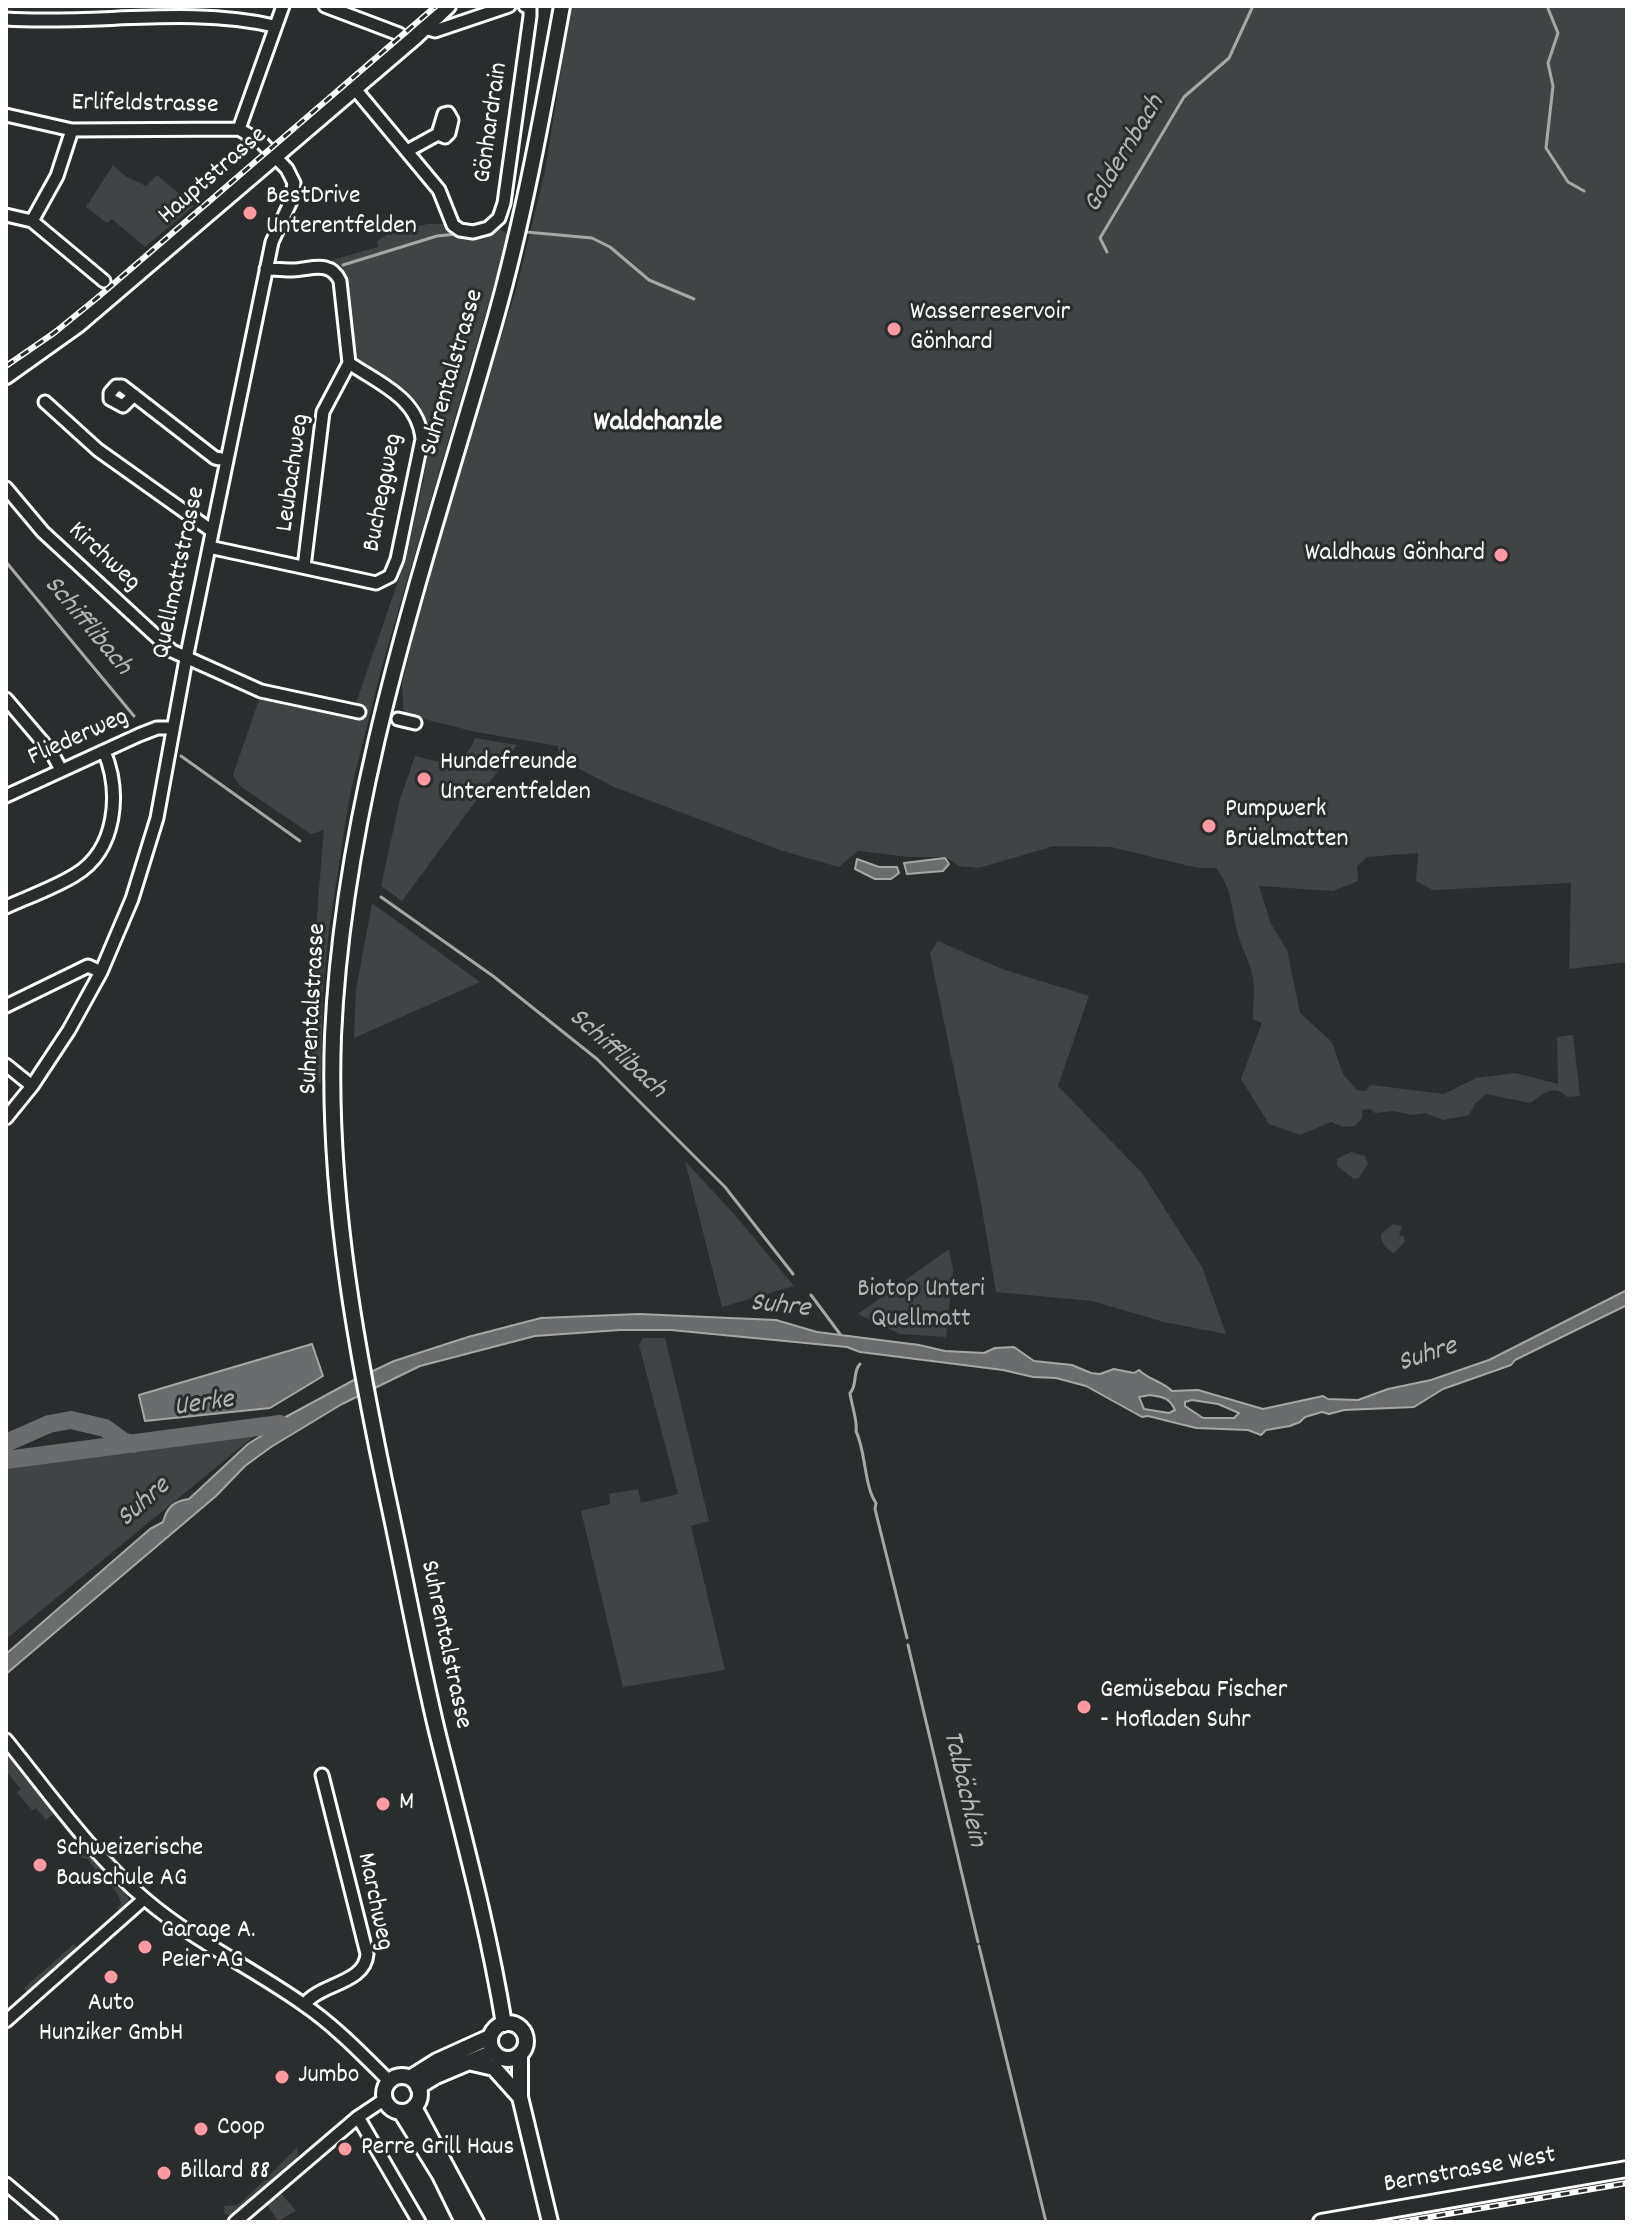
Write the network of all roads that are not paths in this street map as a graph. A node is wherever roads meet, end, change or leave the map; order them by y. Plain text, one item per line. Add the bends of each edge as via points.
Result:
1 (283, 6) edge
2 (325, 6) edge
3 (448, 6) edge
4 (509, 6) edge
5 (525, 6) edge
6 (552, 6) edge
7 (562, 6) edge
8 (6, 19) edge
9 (274, 26) junction
10 (426, 28) junction
11 (399, 34) dead end
12 (355, 89) junction
13 (6, 115) edge
14 (239, 129) junction
15 (72, 130) junction
16 (438, 134) dead end
17 (537, 140) junction
18 (407, 151) junction
19 (274, 157) junction
20 (6, 215) edge
21 (32, 221) junction
22 (266, 269) junction
23 (104, 281) dead end
24 (349, 363) junction
25 (6, 376) edge
26 (134, 395) dead end
27 (45, 402) dead end
28 (227, 460) junction
29 (6, 488) edge
30 (212, 531) junction
31 (209, 547) junction
32 (304, 567) junction
33 (186, 659) junction
34 (6, 699) edge
35 (359, 712) tunnel mouth
36 (398, 719) tunnel mouth
37 (415, 723) dead end
38 (173, 728) junction
39 (104, 751) junction
40 (61, 770) junction
41 (6, 796) edge
42 (6, 907) edge
43 (101, 972) junction
44 (6, 1006) edge
45 (6, 1065) edge
46 (32, 1086) junction
47 (6, 1118) edge
48 (6, 1740) edge
49 (322, 1775) dead end
50 (144, 1899) junction
51 (304, 2005) junction
52 (6, 2021) edge
53 (504, 2024) junction
54 (495, 2049) junction
55 (520, 2054) junction
56 (467, 2062) junction
57 (436, 2076) junction
58 (389, 2081) junction
59 (414, 2083) junction
60 (520, 2097) junction
61 (385, 2099) junction
62 (407, 2109) junction
63 (358, 2117) junction
64 (428, 2134) junction
65 (1627, 2169) edge
66 (6, 2184) edge
67 (51, 2222) edge
68 (235, 2222) edge
69 (419, 2222) edge
70 (463, 2222) edge
71 (476, 2222) edge
72 (550, 2222) edge
73 (1321, 2222) edge

1 - 9 street
2 - 11 street
3 - 10 main road, Hauptstrasse
4 - 10 street via 435,31
5 - 18 street, Gönhardrain via 530,16 499,218 473,232 453,225 439,190
6 - 17 main road
7 - 17 main road, Suhrentalstrasse
8 - 9 street via 221,17
9 - 14 street
10 - 12 main road, Hauptstrasse
12 - 18 street
12 - 19 main road, Hauptstrasse
13 - 15 street, Erlifeldstrasse
14 - 15 street, Erlifeldstrasse
14 - 19 street, Erlifeldstrasse
15 - 21 street via 57,176
16 - 18 street
17 - 53 main road, Suhrentalstrasse via 496,317 387,692 347,891 333,1035 339,1215 358,1348
19 - 22 street, Quellmattstrasse via 291,174 294,192
19 - 25 main road, Hauptstrasse via 79,324
20 - 21 street
21 - 23 street
22 - 24 street via 322,266 335,271
22 - 28 street, Quellmattstrasse
24 - 32 street, Leubachweg via 323,412
24 - 32 street, Bucheggweg via 407,402 420,422 422,439 397,559 390,576 376,583
26 - 28 street via 215,458
27 - 30 street via 98,450
28 - 30 street, Quellmattstrasse
29 - 33 street, Kirchweg via 43,532
30 - 31 street, Quellmattstrasse
31 - 32 street, Bucheggweg
31 - 33 street, Quellmattstrasse
33 - 35 street, Kirchweg via 261,691
33 - 38 street, Quellmattstrasse
34 - 40 street
36 - 37 street
38 - 39 street, Fliederweg via 157,728
38 - 43 street, Quellmattstrasse via 157,818 132,899
39 - 40 street, Fliederweg
39 - 42 street via 115,792 113,818 90,863 76,875
40 - 41 street, Fliederweg
43 - 44 street via 88,966
43 - 46 street, Quellmattstrasse
45 - 46 street
46 - 47 street, Quellmattstrasse
48 - 50 street via 98,1853
49 - 51 street, Marchweg via 367,1954 358,1973 316,1992
50 - 51 street
50 - 52 street
51 - 58 street
53 - 54 main road via 498,2027
53 - 55 main road via 524,2033 526,2044
54 - 55 main road via 511,2059
54 - 56 main road
54 - 59 main road via 437,2061
54 - 60 main road
55 - 60 main road
56 - 57 main road
56 - 60 main road via 494,2068
57 - 59 main road
57 - 64 main road via 425,2098
58 - 59 main road via 399,2076
58 - 61 main road
59 - 62 main road via 419,2098
60 - 72 main road
61 - 62 main road via 391,2108
61 - 63 street
62 - 64 main road
62 - 70 main road
63 - 68 street
63 - 69 street
64 - 71 main road
65 - 73 main road, Bernstrasse West
66 - 67 street

